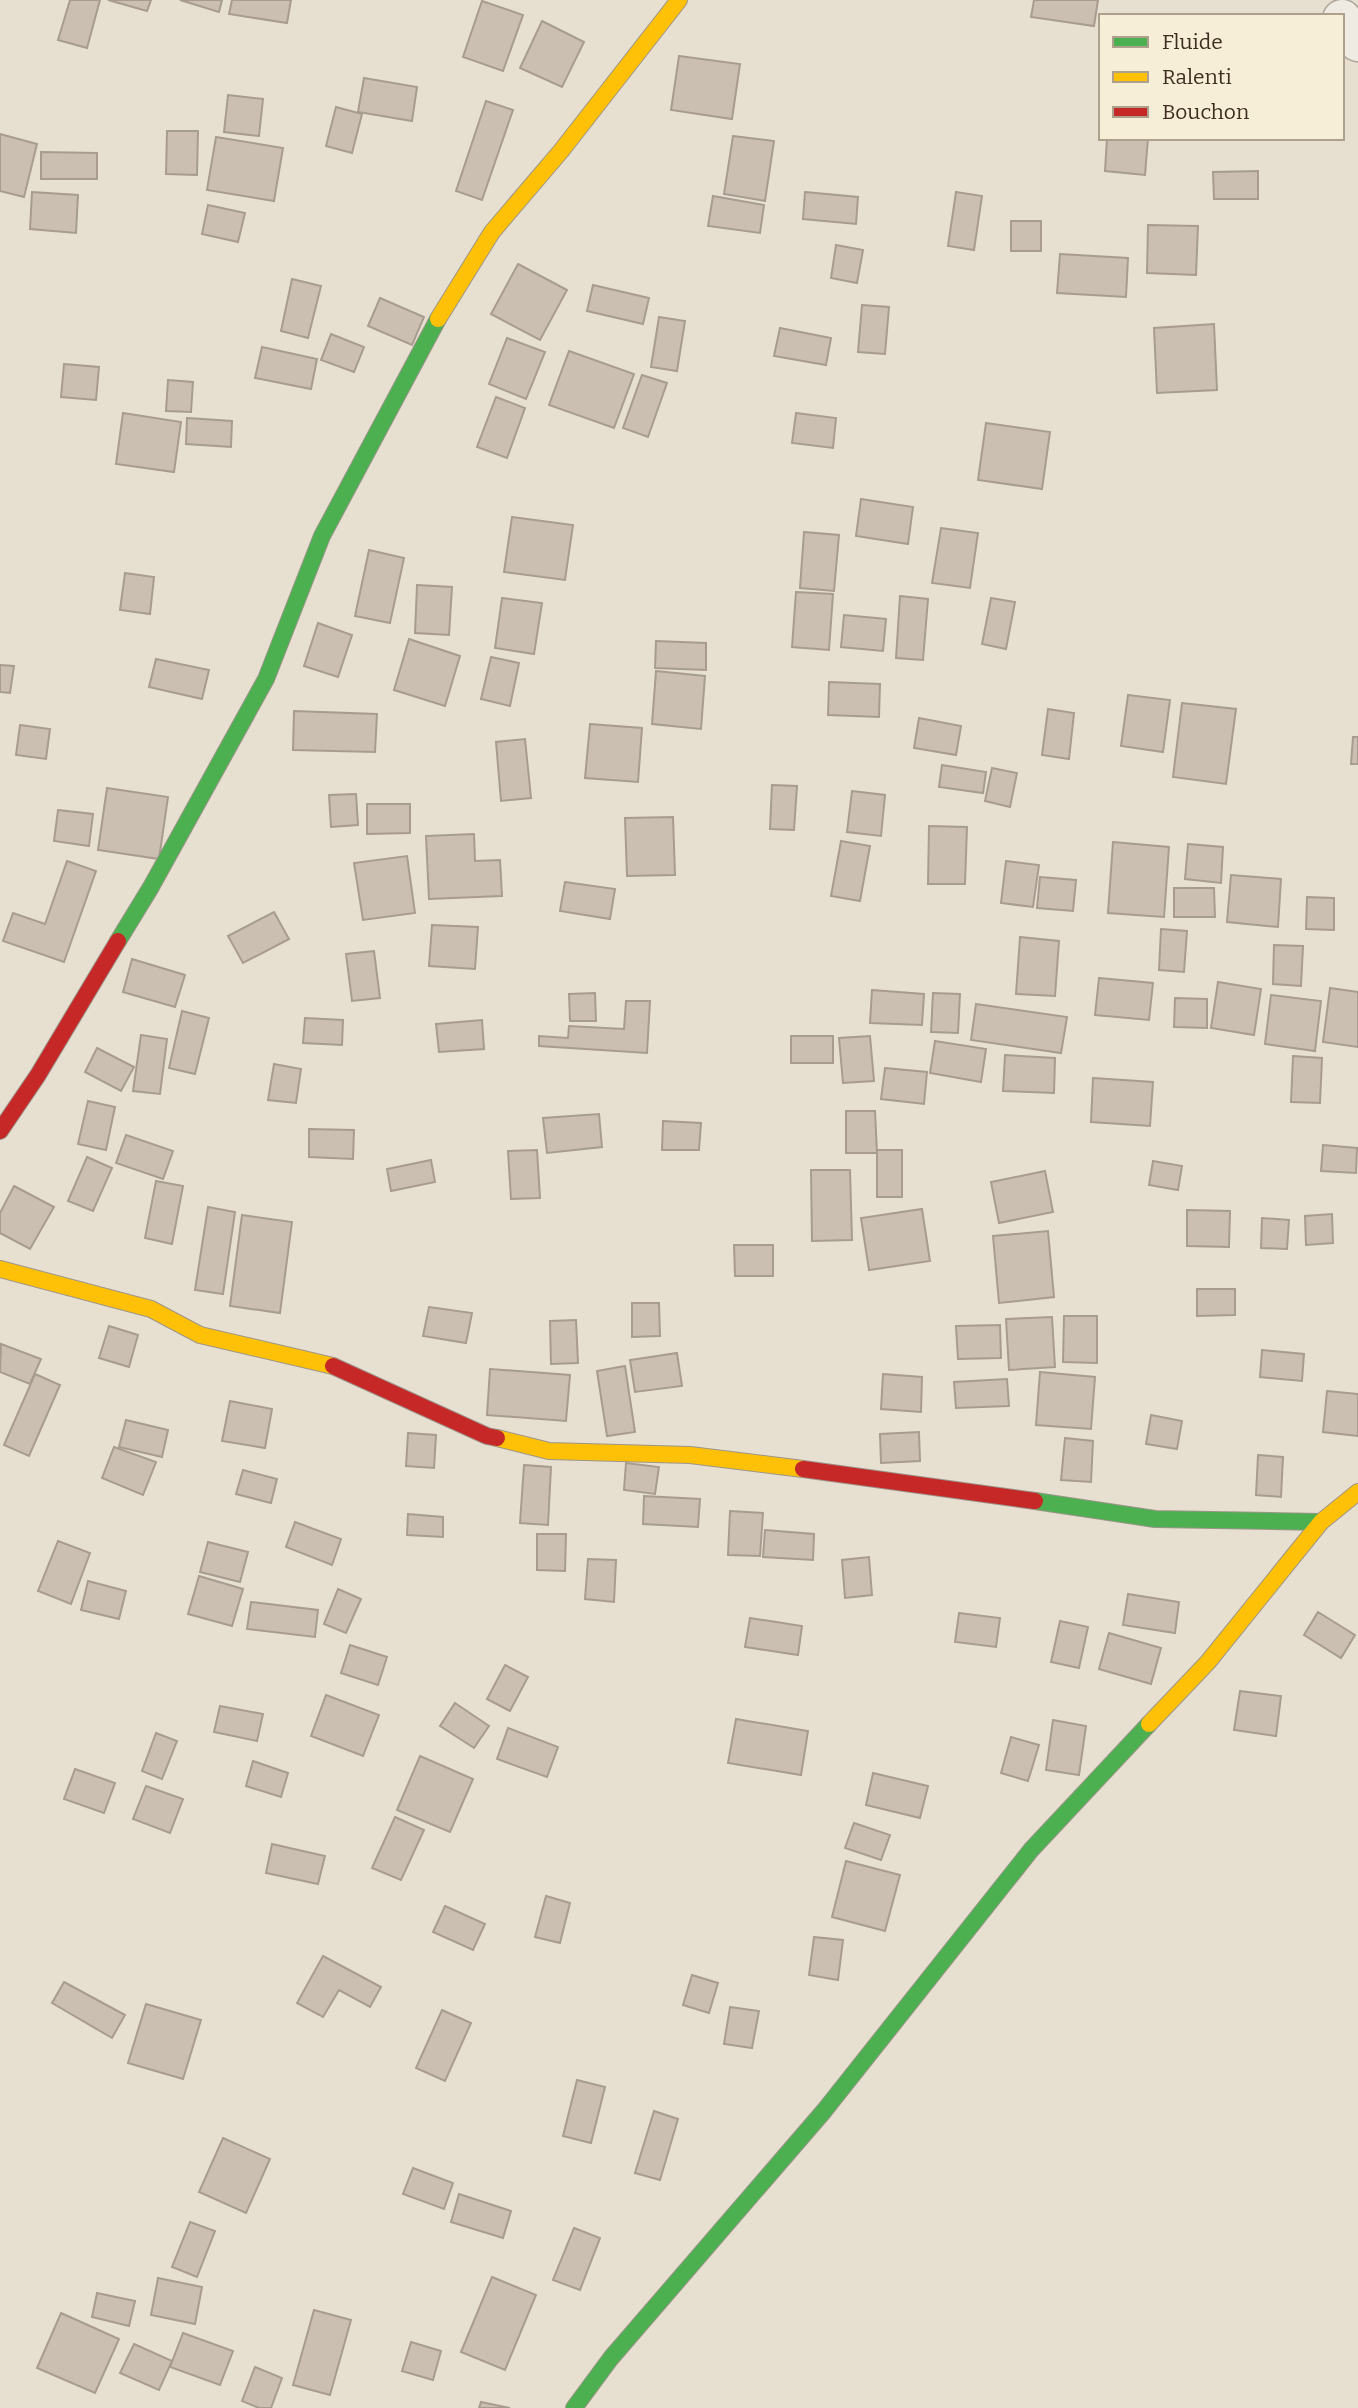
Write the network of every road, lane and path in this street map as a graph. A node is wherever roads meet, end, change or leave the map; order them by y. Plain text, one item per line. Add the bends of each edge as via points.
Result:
1 (679, 0) edge
2 (1344, 21) edge
3 (1358, 42) edge
4 (0, 1131) edge
5 (0, 1269) edge
6 (1358, 1492) edge
7 (1321, 1522) junction
8 (574, 2408) edge

1 - 4 street via 492,232 431,331 322,536 266,679 151,887
2 - 3 street
5 - 7 street via 151,1309 200,1335 338,1367 486,1436 549,1451 690,1455 940,1486 1155,1520
6 - 7 street
7 - 8 street via 1208,1662 1031,1850 824,2111 611,2358

